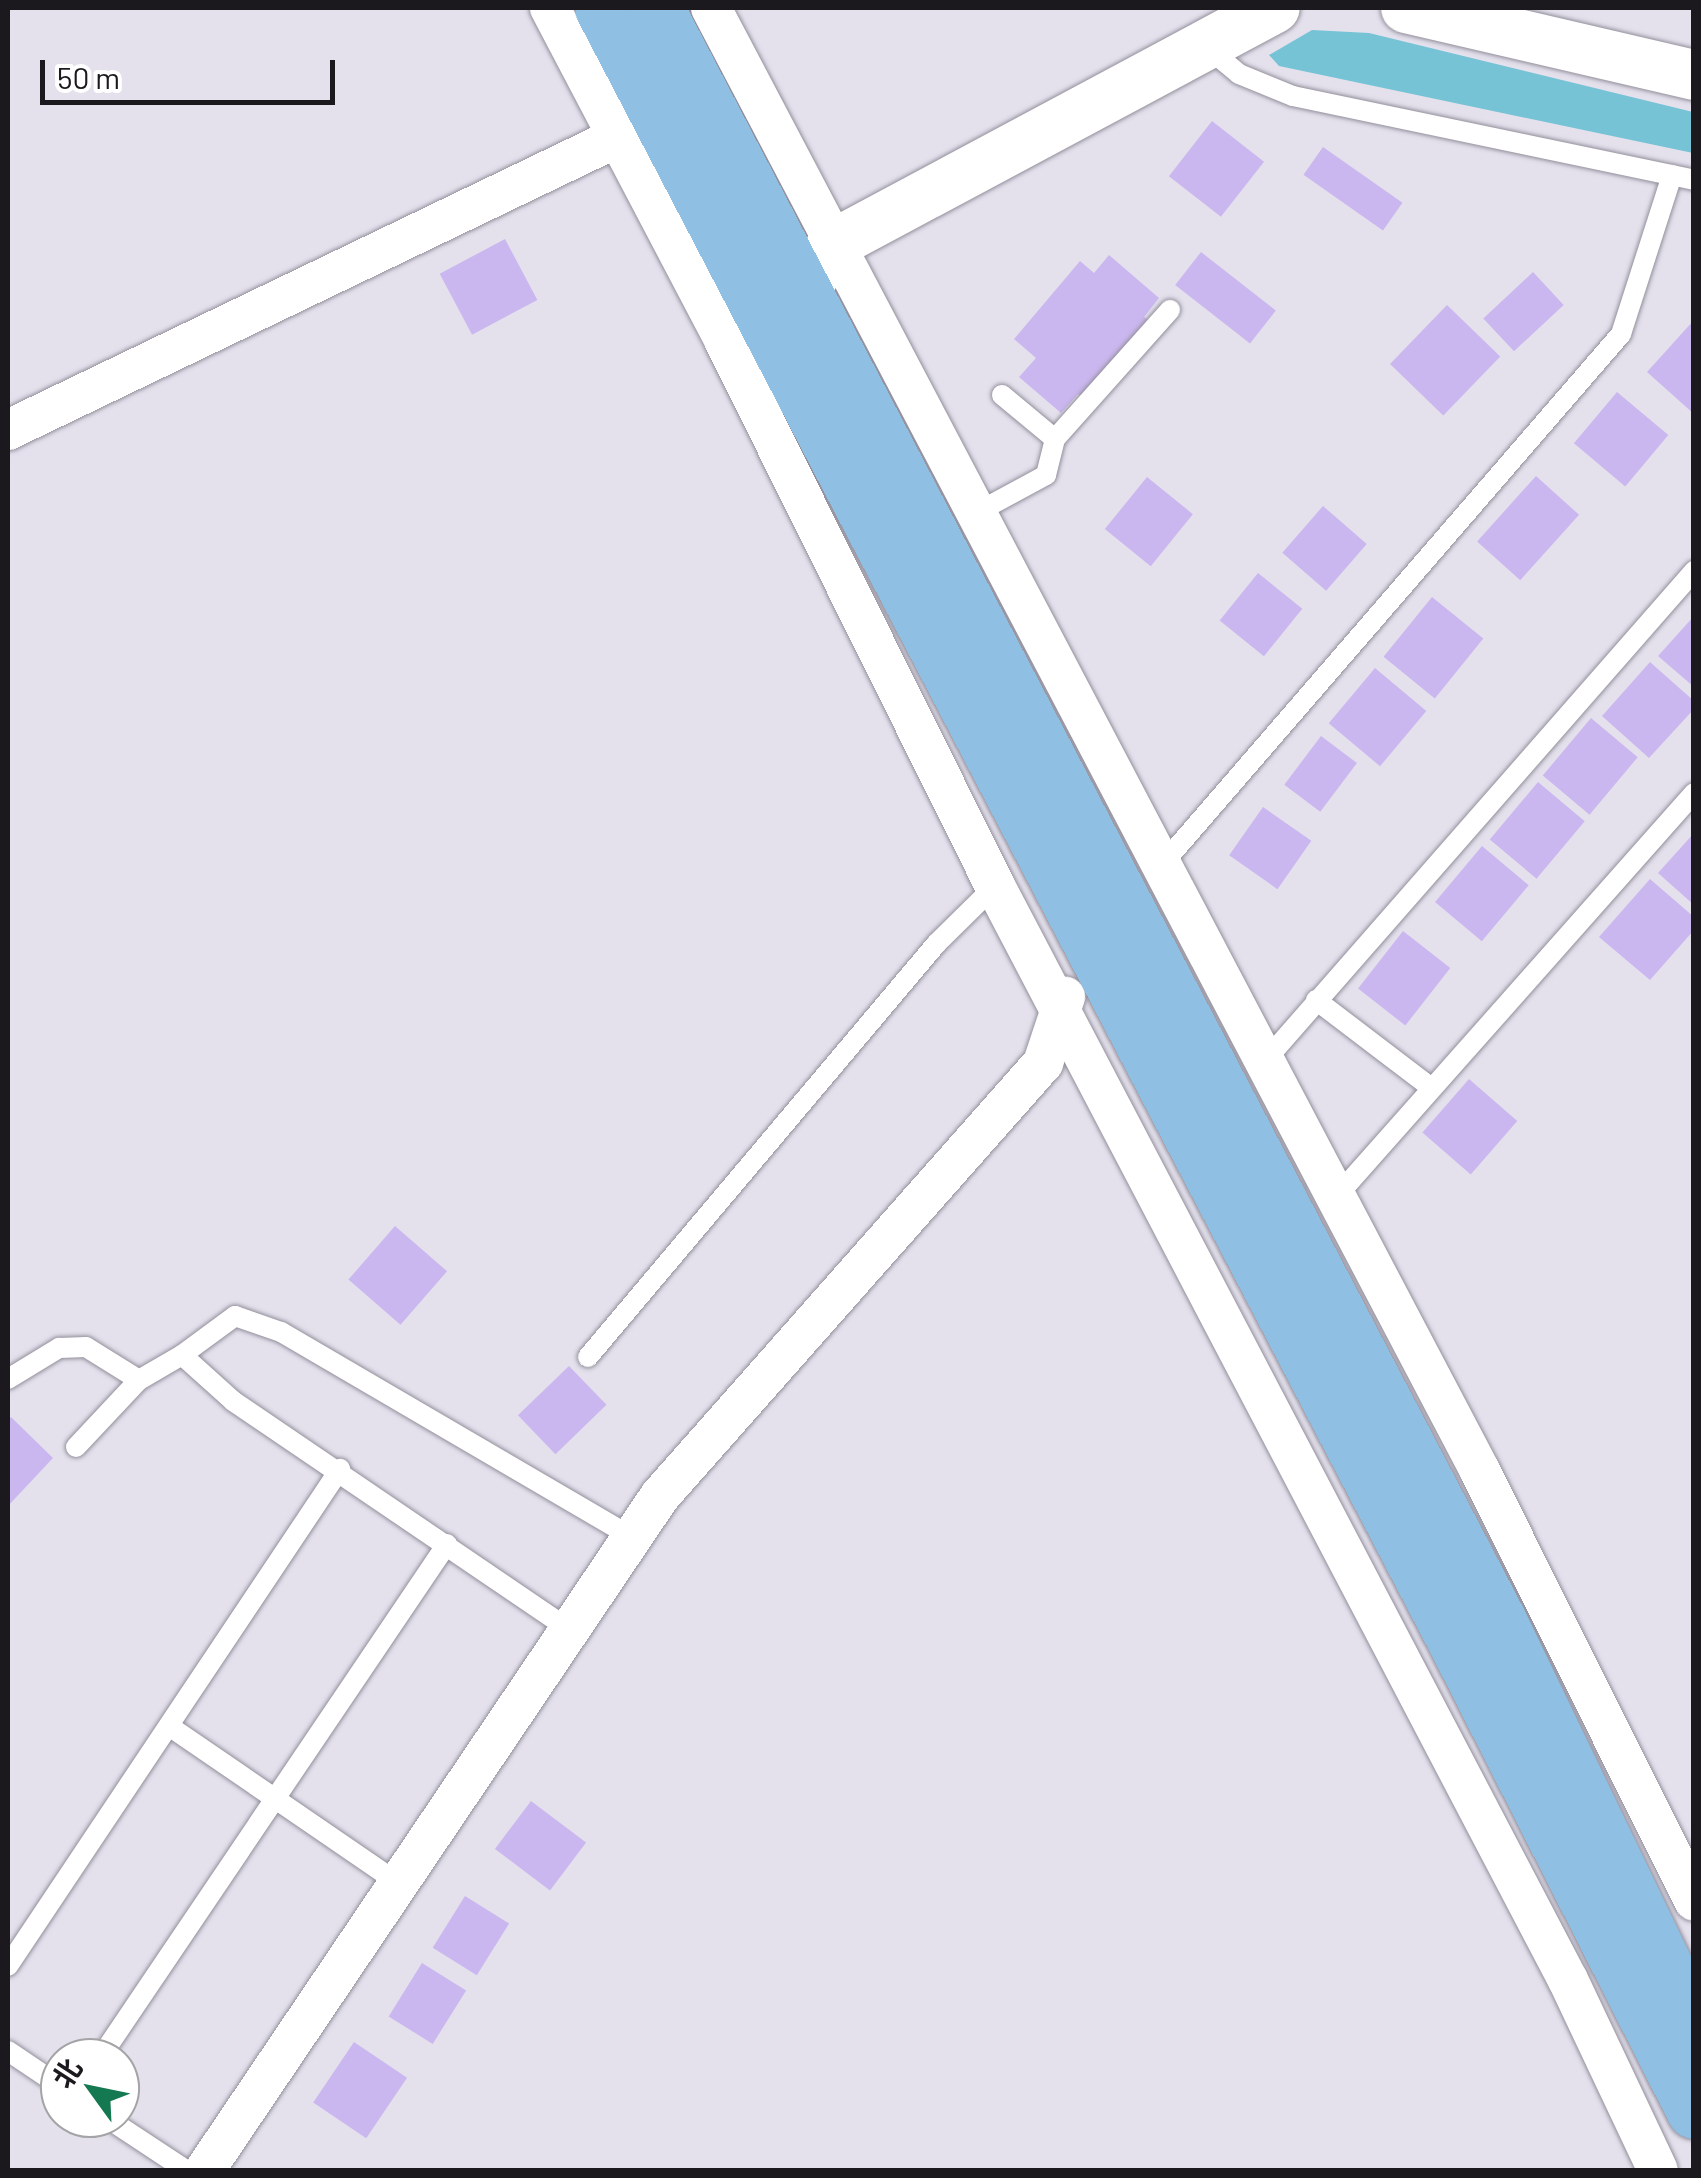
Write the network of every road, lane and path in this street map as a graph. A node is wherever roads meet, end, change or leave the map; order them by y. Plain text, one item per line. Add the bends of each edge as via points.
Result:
1 (550, 8) edge
2 (602, 8) edge
3 (656, 8) edge
4 (711, 8) edge
5 (1275, 8) edge
6 (1406, 8) edge
7 (1202, 43) junction
8 (1694, 75) edge
9 (618, 137) junction
10 (1672, 175) junction
11 (1694, 180) edge
12 (832, 245) junction
13 (1170, 310) dead end
14 (764, 317) junction
15 (1002, 395) dead end
16 (8, 430) edge
17 (1055, 439) junction
18 (974, 514) junction
19 (1694, 572) edge
20 (1694, 793) edge
21 (1160, 868) junction
22 (995, 886) junction
23 (1087, 936) junction
24 (1316, 1000) junction
25 (1061, 1009) junction
26 (1264, 1062) junction
27 (1430, 1087) junction
28 (1336, 1197) junction
29 (182, 1355) junction
30 (588, 1357) dead end
31 (11, 1370) edge
32 (140, 1380) junction
33 (76, 1447) dead end
34 (340, 1470) junction
35 (633, 1538) junction
36 (447, 1544) junction
37 (572, 1631) junction
38 (168, 1726) junction
39 (275, 1798) junction
40 (400, 1884) junction
41 (1694, 1901) edge
42 (8, 1966) edge
43 (1694, 2028) edge
44 (113, 2038) edge
45 (8, 2051) edge
46 (40, 2073) edge
47 (1694, 2112) edge
48 (138, 2138) edge
49 (186, 2170) edge
50 (205, 2170) edge
51 (1658, 2170) edge

1 - 9 street
2 - 14 main road
3 - 14 main road
4 - 12 street
5 - 7 street
6 - 8 street
7 - 10 lane via 1239,74 1294,96
7 - 12 street
9 - 14 street
9 - 16 street
10 - 11 lane
10 - 21 lane via 1621,334
12 - 14 street
12 - 18 street
13 - 17 lane
14 - 22 street
14 - 23 main road
14 - 43 main road via 1498,1619
15 - 17 lane
17 - 18 lane via 1046,475
18 - 21 street
19 - 24 lane
20 - 27 lane
21 - 26 street
22 - 25 street
22 - 30 lane via 937,944
23 - 25 street
23 - 47 main road
24 - 26 lane
24 - 27 lane
25 - 35 street via 1043,1063 660,1496
25 - 51 street via 1568,1980
26 - 28 street
27 - 28 lane
28 - 41 street
29 - 32 lane
29 - 34 lane via 232,1400
29 - 35 lane via 235,1316 282,1332
31 - 32 lane via 59,1348 86,1347
32 - 33 lane
34 - 36 lane
34 - 38 lane
35 - 37 street
36 - 37 lane
36 - 39 lane
37 - 40 street
38 - 39 lane
38 - 42 lane
39 - 40 lane
39 - 44 lane
40 - 50 street
45 - 46 lane
48 - 49 lane

